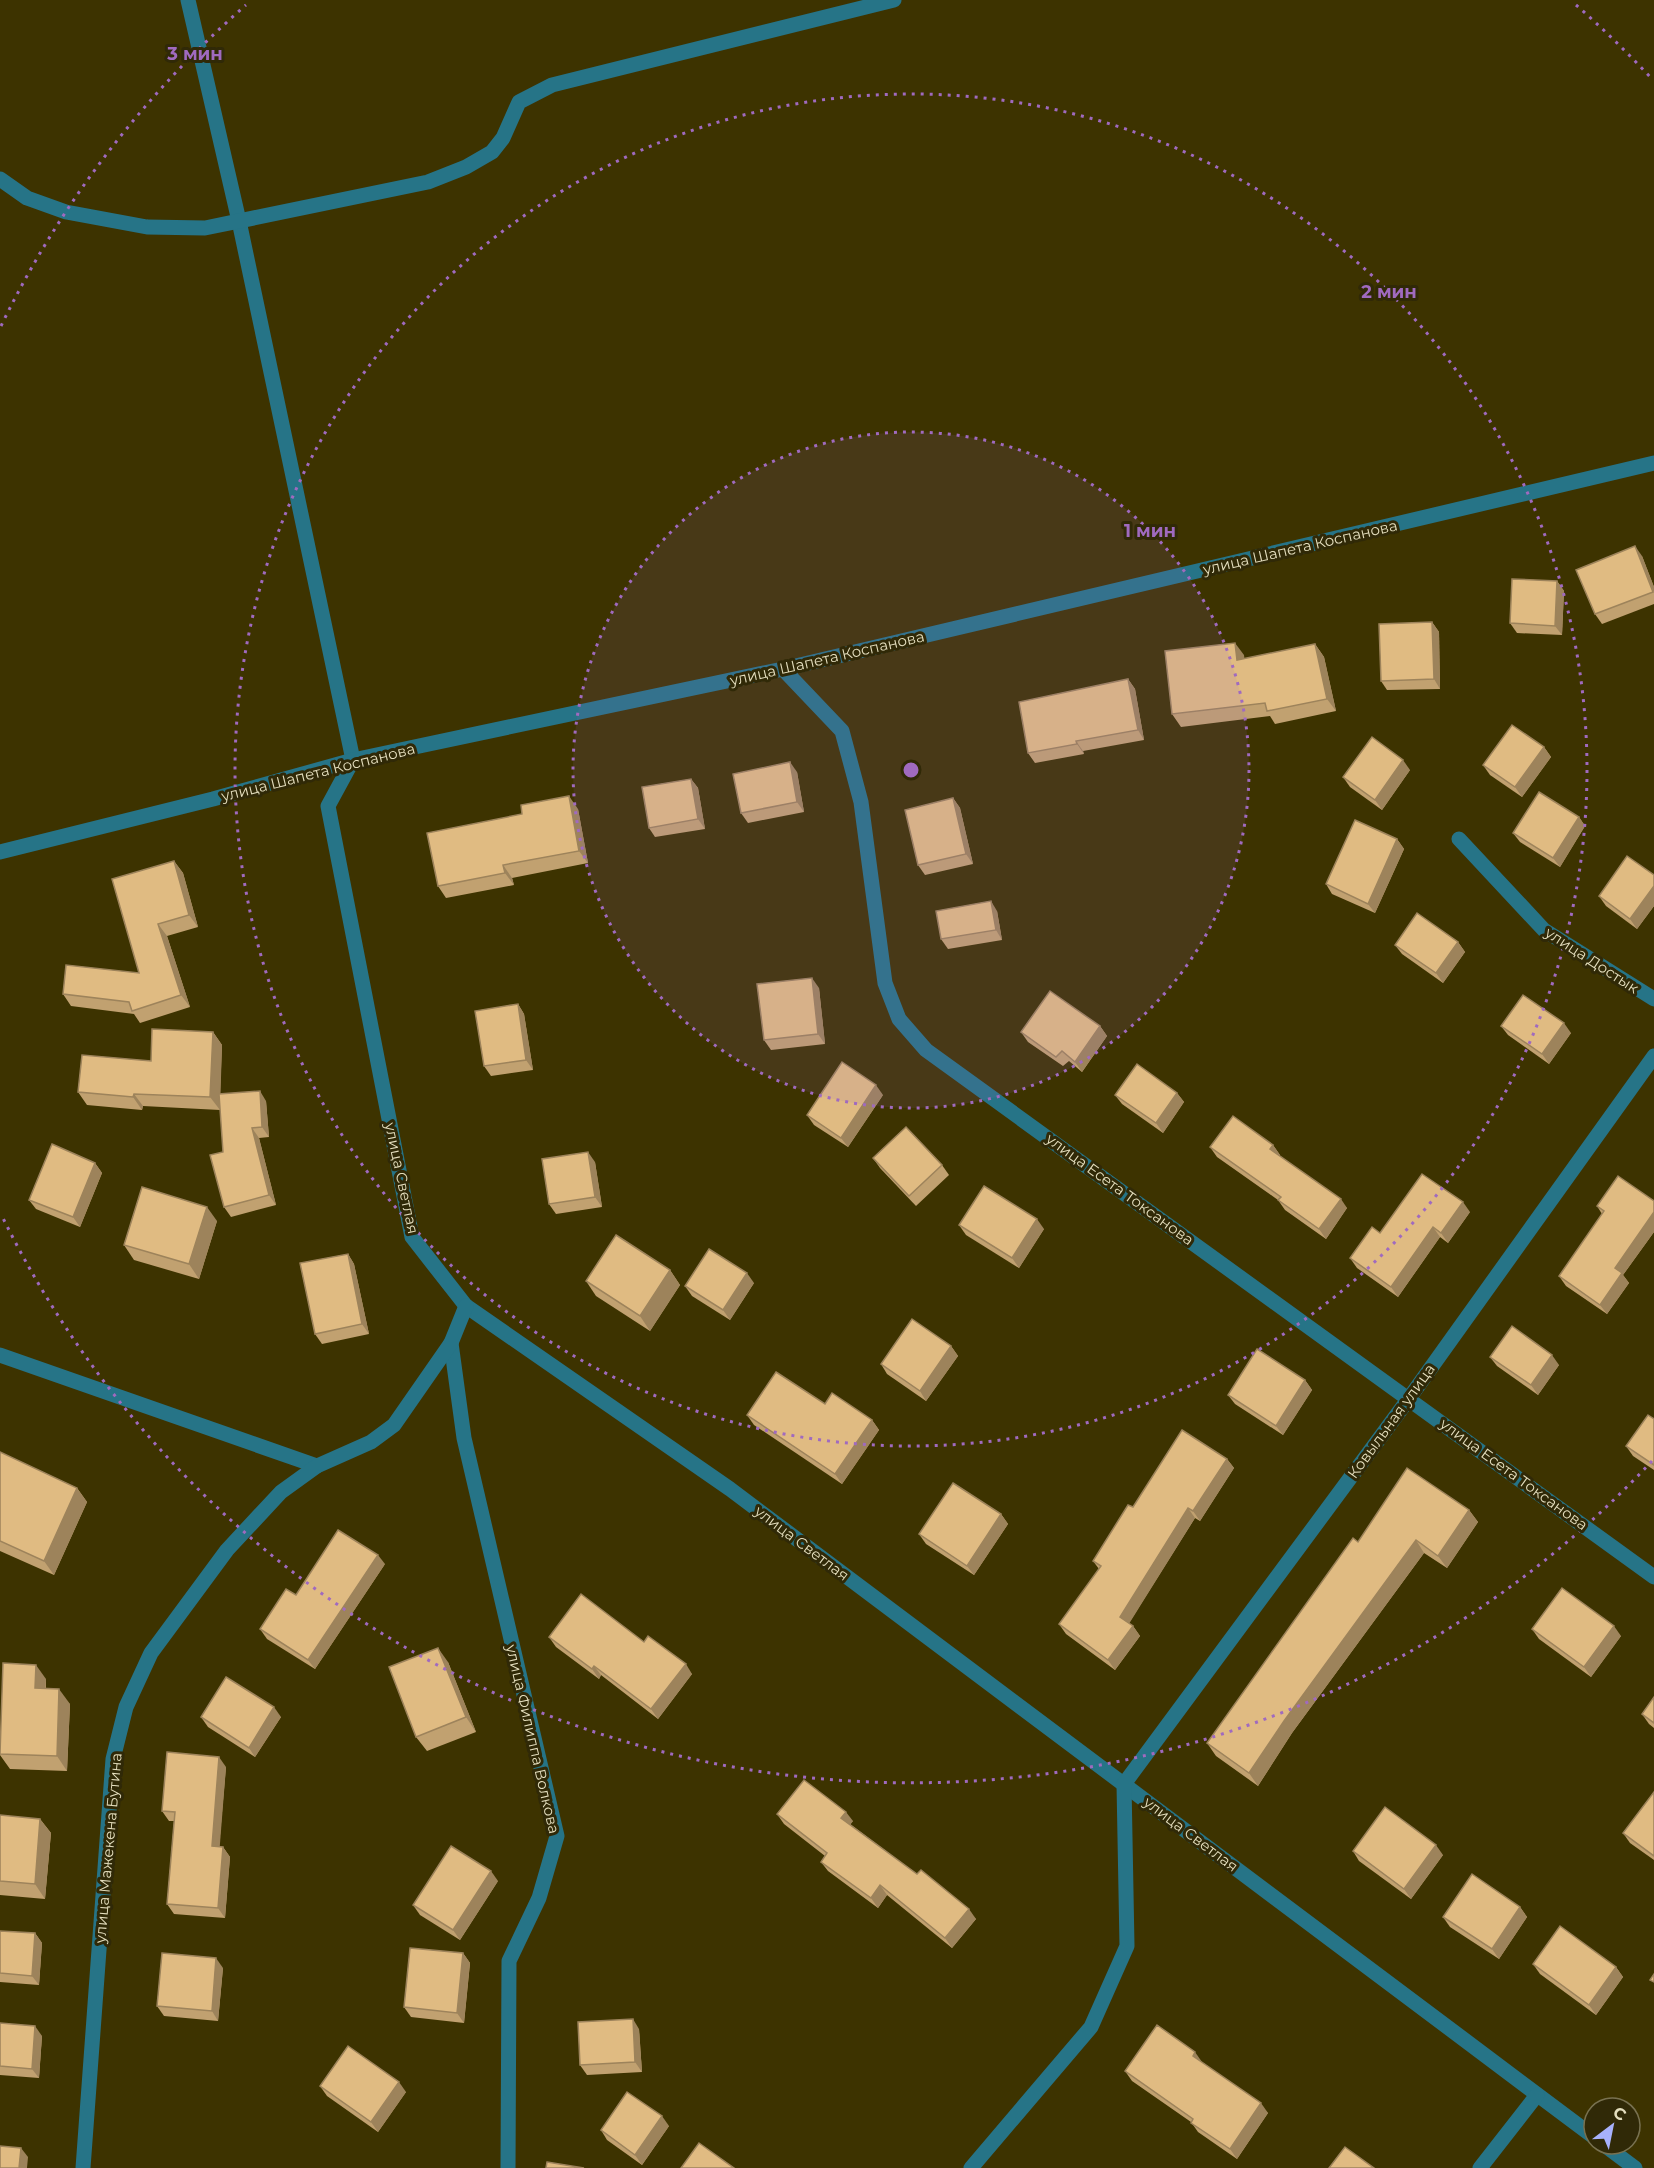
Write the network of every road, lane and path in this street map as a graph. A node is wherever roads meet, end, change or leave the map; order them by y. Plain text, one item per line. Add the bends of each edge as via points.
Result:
1 (188, 0) edge
2 (894, 0) edge
3 (0, 179) edge
4 (239, 222) junction
5 (1654, 464) edge
6 (783, 669) junction
7 (353, 760) junction
8 (1459, 839) dead end
9 (0, 852) edge
10 (1654, 999) edge
11 (1654, 1056) edge
12 (466, 1306) junction
13 (451, 1343) junction
14 (0, 1355) edge
15 (1410, 1397) junction
16 (317, 1466) junction
17 (1654, 1577) edge
18 (1124, 1784) junction
19 (1537, 2095) junction
20 (1582, 2128) edge
21 (1619, 2156) edge
22 (83, 2168) edge
23 (508, 2168) edge
24 (971, 2168) edge
25 (1480, 2168) edge
26 (1635, 2168) edge

1 - 4 street
2 - 4 street via 552,85 519,102 503,138 492,152 466,167 428,182
3 - 4 street via 27,198 66,212 147,227 206,228
4 - 7 street
5 - 6 street, улица Шапета Коспанова
6 - 7 street, улица Шапета Коспанова
6 - 15 street, улица Есета Токсанова via 842,731 861,802 885,983 899,1018 926,1050
7 - 9 street, улица Шапета Коспанова
7 - 12 street, улица Светлая via 328,806 411,1237
8 - 10 street, улица Достык via 1544,930
11 - 15 street, Ковыльная улица
12 - 13 street, улица Мажекена Бутина
12 - 18 street, улица Светлая via 730,1489
13 - 16 street, улица Мажекена Бутина via 394,1425 371,1442
13 - 23 street, улица Филиппа Волкова via 464,1438 557,1836 539,1898 509,1961
14 - 16 street
15 - 17 street, улица Есета Токсанова
15 - 18 street, Ковыльная улица
16 - 22 street, улица Мажекена Бутина via 281,1492 227,1551 151,1653 126,1707 113,1759
18 - 19 street, улица Светлая
18 - 24 street via 1127,1946 1091,2027
19 - 20 street, улица Светлая
19 - 25 street
21 - 26 street

